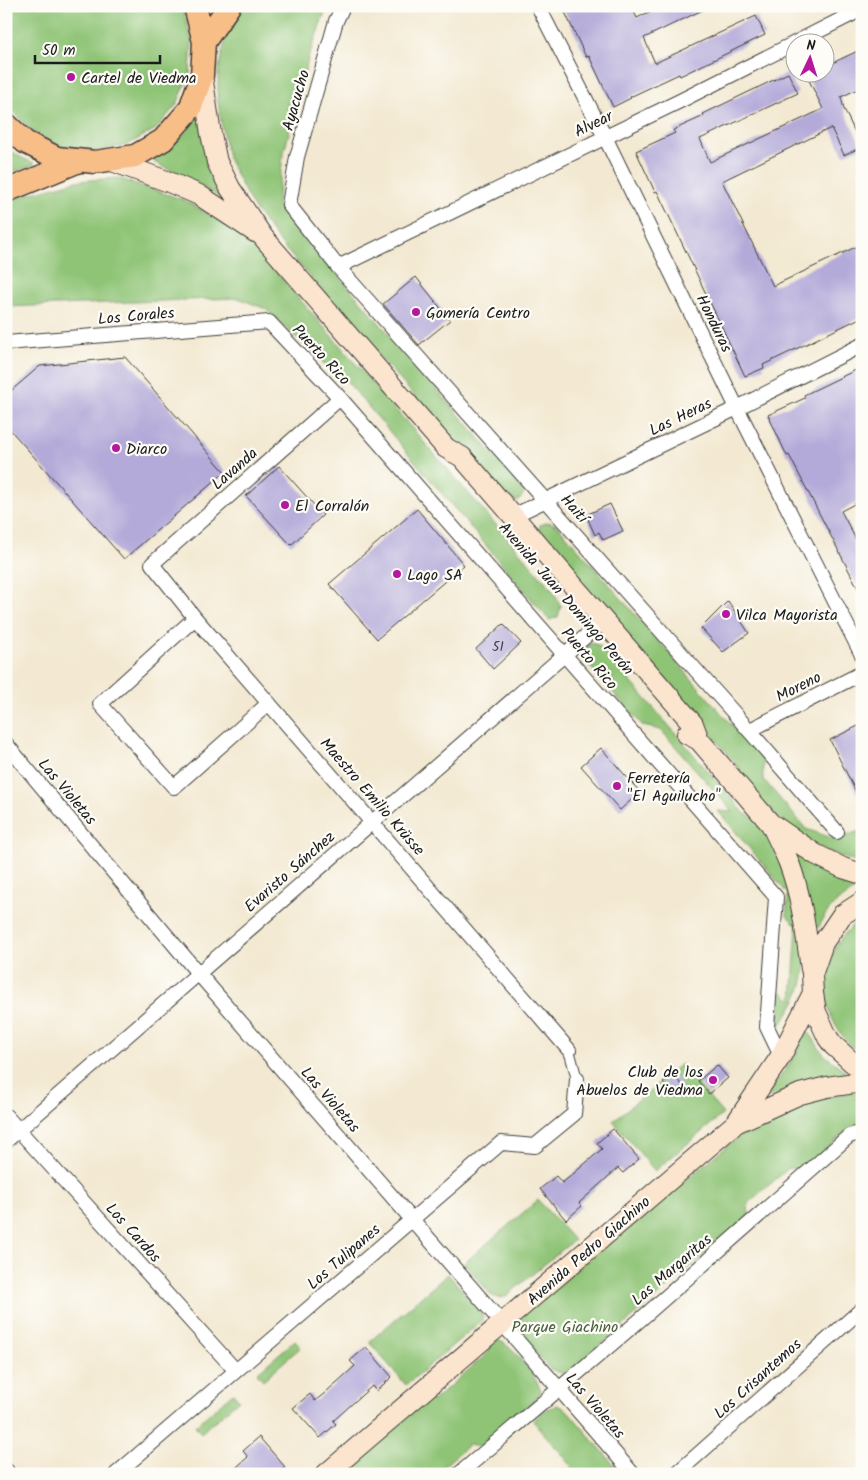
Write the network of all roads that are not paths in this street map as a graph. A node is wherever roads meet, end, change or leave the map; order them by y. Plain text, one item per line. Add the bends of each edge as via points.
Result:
1 (195, 6) edge
2 (229, 6) edge
3 (343, 6) edge
4 (538, 6) edge
5 (862, 7) edge
6 (204, 42) junction
7 (202, 75) junction
8 (6, 124) edge
9 (605, 136) junction
10 (80, 161) junction
11 (112, 161) junction
12 (6, 191) edge
13 (289, 205) joint
14 (263, 237) junction
15 (338, 267) junction
16 (269, 322) joint
17 (6, 343) edge
18 (862, 345) edge
19 (340, 398) junction
20 (737, 408) junction
21 (446, 448) junction
22 (545, 500) junction
23 (513, 516) junction
24 (152, 564) joint
25 (195, 618) junction
26 (594, 629) junction
27 (564, 654) junction
28 (862, 654) edge
29 (862, 672) edge
30 (269, 703) junction
31 (750, 730) junction
32 (699, 740) junction
33 (6, 744) edge
34 (372, 822) junction
35 (770, 823) junction
36 (837, 832) dead end
37 (862, 874) edge
38 (862, 902) edge
39 (198, 974) junction
40 (812, 984) junction
41 (569, 1050) joint
42 (781, 1056) junction
43 (862, 1067) edge
44 (577, 1079) joint
45 (862, 1082) edge
46 (6, 1116) edge
47 (736, 1123) junction
48 (18, 1130) junction
49 (862, 1132) edge
50 (6, 1140) edge
51 (412, 1219) junction
52 (862, 1308) edge
53 (502, 1323) junction
54 (236, 1371) junction
55 (558, 1389) junction
56 (6, 1470) edge
57 (10, 1474) edge
58 (116, 1474) edge
59 (326, 1474) edge
60 (459, 1474) edge
61 (633, 1474) edge
62 (676, 1474) edge

1 - 6 highway
2 - 6 highway
3 - 13 street, Ayacucho via 297,157
4 - 9 street, Honduras
5 - 9 street, Alvear
6 - 7 highway
7 - 11 highway via 190,109 163,140 135,156
7 - 14 main road, Avenida Juan Domingo Perón via 217,162 230,188
8 - 10 highway via 26,142 58,158
9 - 15 street, Alvear
9 - 20 street, Honduras
10 - 11 highway
10 - 12 highway
11 - 14 main road, Avenida Juan Domingo Perón via 200,195
13 - 15 street, Haití
14 - 21 main road, Avenida Juan Domingo Perón
15 - 22 street, Haití
16 - 17 street, Los Corales
16 - 19 street, Puerto Rico
18 - 20 street, Las Heras
19 - 24 street, Lavanda
19 - 27 street, Puerto Rico
20 - 22 street, Las Heras
20 - 28 street, Honduras
21 - 23 main road, Avenida Juan Domingo Perón via 462,457
21 - 26 main road, Avenida Juan Domingo Perón via 452,465
22 - 23 street, Las Heras
22 - 31 street, Haití
23 - 32 main road, Avenida Juan Domingo Perón via 693,724
24 - 25 street, Maestro Emilio Krüsse
25 - 30 street, Maestro Emilio Krüsse
25 - 30 street via 100,704 174,787
26 - 27 street, Evaristo Sánchez
26 - 32 main road, Avenida Juan Domingo Perón via 683,732
27 - 34 street, Evaristo Sánchez
27 - 42 street, Puerto Rico via 776,897 767,1027
29 - 31 street, Moreno
30 - 34 street, Maestro Emilio Krüsse
31 - 36 street, Haití
32 - 35 main road, Avenida Juan Domingo Perón
33 - 39 street, Las Violetas
34 - 39 street, Evaristo Sánchez
34 - 41 street, Maestro Emilio Krüsse
35 - 37 main road, Avenida Juan Domingo Perón via 815,854
35 - 40 main road, Avenida Juan Domingo Perón via 789,864 798,894 806,926
38 - 40 main road, Avenida Pedro Giachino via 842,915 823,943
39 - 48 street, Evaristo Sánchez
39 - 51 street, Las Violetas
40 - 42 main road, Avenida Pedro Giachino
40 - 43 main road, Avenida Juan Domingo Perón via 816,1012 832,1045
41 - 44 street
42 - 47 main road, Avenida Pedro Giachino
44 - 51 street, Los Tulipanes via 574,1114 535,1146 501,1143
45 - 47 main road, Avenida Pedro Giachino via 800,1094
46 - 48 street, Los Cardos
47 - 53 main road, Avenida Pedro Giachino
48 - 50 street, Evaristo Sánchez
48 - 54 street, Los Cardos
49 - 55 street, Las Margaritas via 849,1136
51 - 53 street, Las Violetas
51 - 54 street, Los Tulipanes
52 - 62 street, Los Crisantemos
53 - 55 street, Las Violetas
53 - 59 main road, Avenida Pedro Giachino
54 - 58 street, Los Tulipanes
55 - 60 street, Las Margaritas
55 - 61 street, Las Violetas
56 - 57 street

